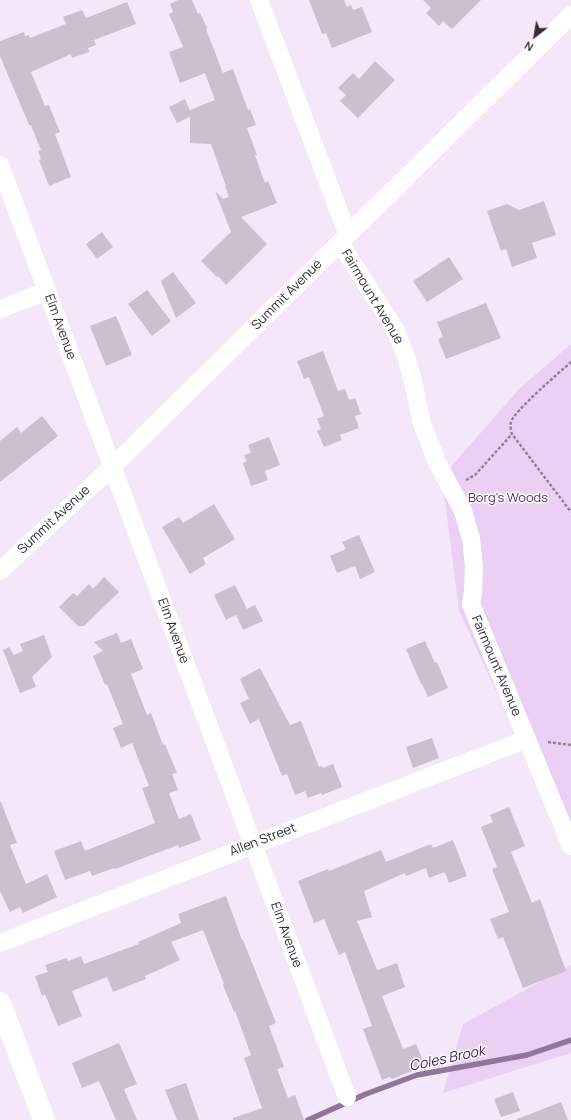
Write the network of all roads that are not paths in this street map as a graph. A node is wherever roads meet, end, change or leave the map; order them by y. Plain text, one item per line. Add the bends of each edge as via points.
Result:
1 (259, 0) edge
2 (571, 15) edge
3 (0, 165) edge
4 (344, 239) junction
5 (47, 291) junction
6 (0, 309) edge
7 (112, 467) junction
8 (0, 571) edge
9 (527, 738) junction
10 (253, 844) junction
11 (571, 846) edge
12 (0, 943) edge
13 (0, 1003) edge
14 (347, 1097) dead end
15 (44, 1120) edge

1 - 4 street, Fairmount Avenue
2 - 4 street, Summit Avenue
3 - 5 street, Elm Avenue
4 - 7 street, Summit Avenue
4 - 9 street, Fairmount Avenue via 394,329 407,358 422,424 437,462 463,511 471,539 474,566 471,604
5 - 6 street
5 - 7 street, Elm Avenue
7 - 8 street, Summit Avenue
7 - 10 street, Elm Avenue
9 - 10 street, Allen Street
9 - 11 street, Fairmount Avenue
10 - 12 street, Allen Street
10 - 14 street, Elm Avenue
13 - 15 street

